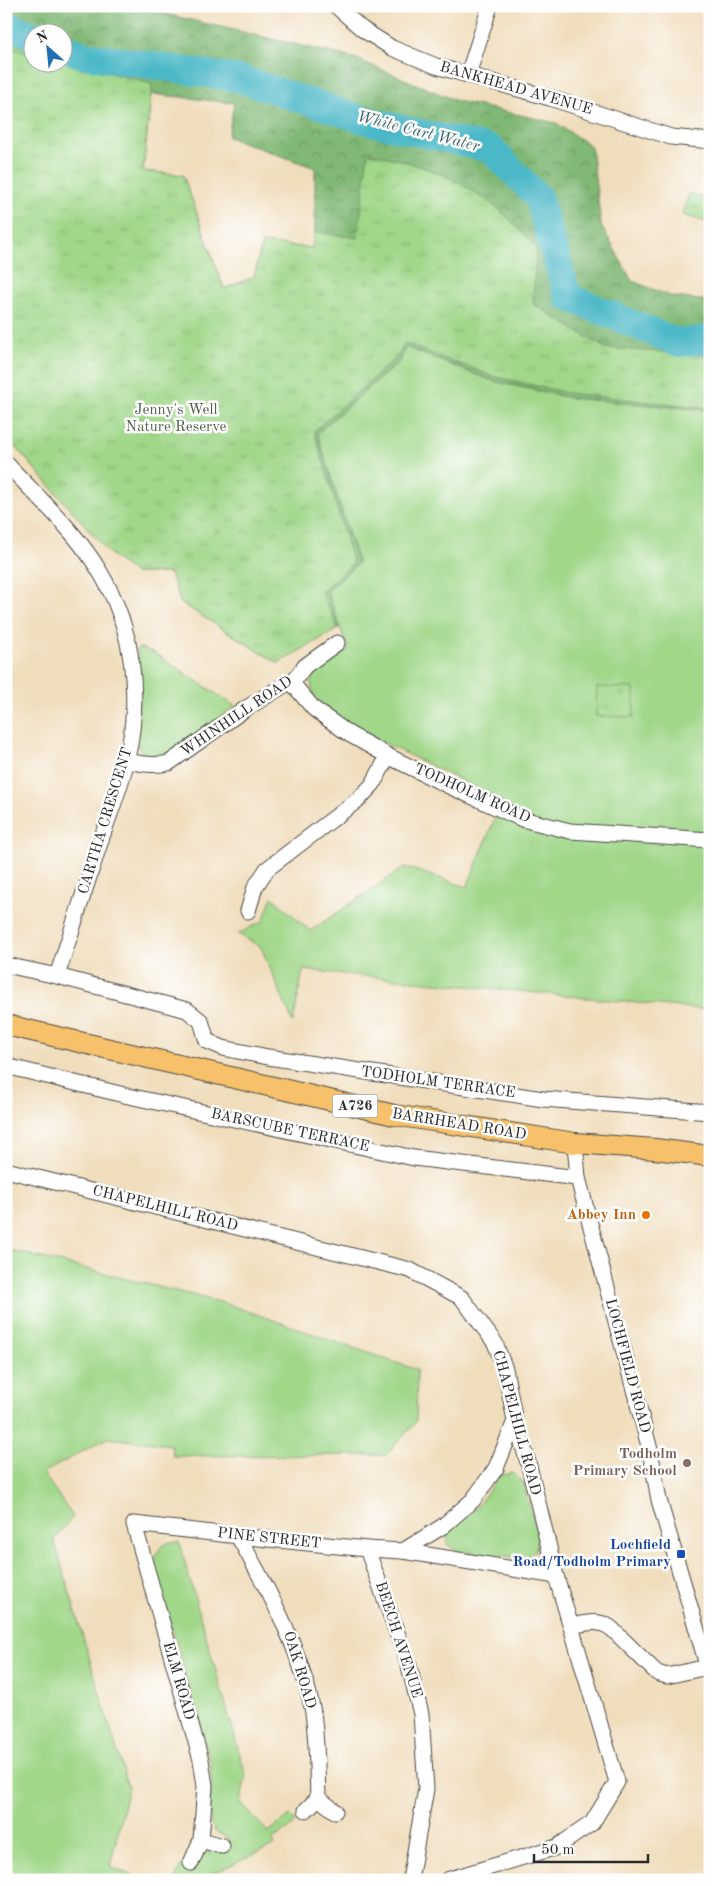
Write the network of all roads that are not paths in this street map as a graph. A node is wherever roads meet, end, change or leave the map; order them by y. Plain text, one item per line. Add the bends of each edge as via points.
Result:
1 (336, 6) edge
2 (490, 6) edge
3 (468, 75) junction
4 (710, 141) edge
5 (8, 468) edge
6 (337, 643) dead end
7 (292, 683) junction
8 (388, 756) junction
9 (127, 761) junction
10 (710, 840) edge
11 (248, 911) dead end
12 (6, 965) edge
13 (57, 976) junction
14 (6, 1025) edge
15 (6, 1066) edge
16 (710, 1112) edge
17 (575, 1143) junction
18 (710, 1156) edge
19 (6, 1170) edge
20 (578, 1178) junction
21 (515, 1421) junction
22 (134, 1524) joint
23 (238, 1536) junction
24 (367, 1549) junction
25 (403, 1551) junction
26 (556, 1576) junction
27 (571, 1626) junction
28 (708, 1671) edge
29 (318, 1798) junction
30 (306, 1810) dead end
31 (335, 1811) dead end
32 (201, 1840) junction
33 (222, 1846) dead end
34 (191, 1863) dead end
35 (410, 1880) edge
36 (447, 1880) edge

1 - 3 street, BANKHEAD AVENUE via 392,48
2 - 3 street
3 - 4 street, BANKHEAD AVENUE via 671,137
5 - 9 street, CARTHA CRESCENT via 67,526 101,573 120,612 131,659 134,690
6 - 7 street, WHINHILL ROAD via 305,666
7 - 8 street, TODHOLM ROAD via 321,715
7 - 9 street, WHINHILL ROAD via 245,708 169,763 146,765
8 - 10 street, TODHOLM ROAD via 485,803 548,826 591,833
8 - 11 street via 374,784 359,800 267,869 255,887
9 - 13 street, CARTHA CRESCENT
12 - 13 street
13 - 16 street, TODHOLM TERRACE via 187,1010 201,1021 207,1041 223,1048 543,1099
14 - 17 main road, BARRHEAD ROAD / A726 via 394,1115
15 - 20 street, BARSCUBE TERRACE via 414,1158
17 - 18 main road, BARRHEAD ROAD / A726
17 - 20 street, LOCHFIELD ROAD
19 - 21 street, CHAPELHILL ROAD via 410,1270 462,1298 494,1343 505,1369
20 - 28 street, LOCHFIELD ROAD via 650,1450 659,1500
21 - 25 street via 496,1468 473,1500 443,1526
21 - 26 street, CHAPELHILL ROAD
22 - 23 street, PINE STREET
22 - 32 street, ELM ROAD via 201,1760 205,1786
23 - 24 street, PINE STREET
23 - 29 street, OAK ROAD via 284,1622 299,1658 312,1708
24 - 25 street, PINE STREET
24 - 35 street, BEECH AVENUE via 409,1666 421,1714 426,1789
25 - 26 street, PINE STREET
26 - 27 street, CHAPELHILL ROAD
27 - 28 street via 604,1622 657,1673 667,1676
27 - 36 street, CHAPELHILL ROAD via 617,1782 592,1823 557,1847
29 - 30 street
29 - 31 street
32 - 33 street
32 - 34 street, ELM ROAD

